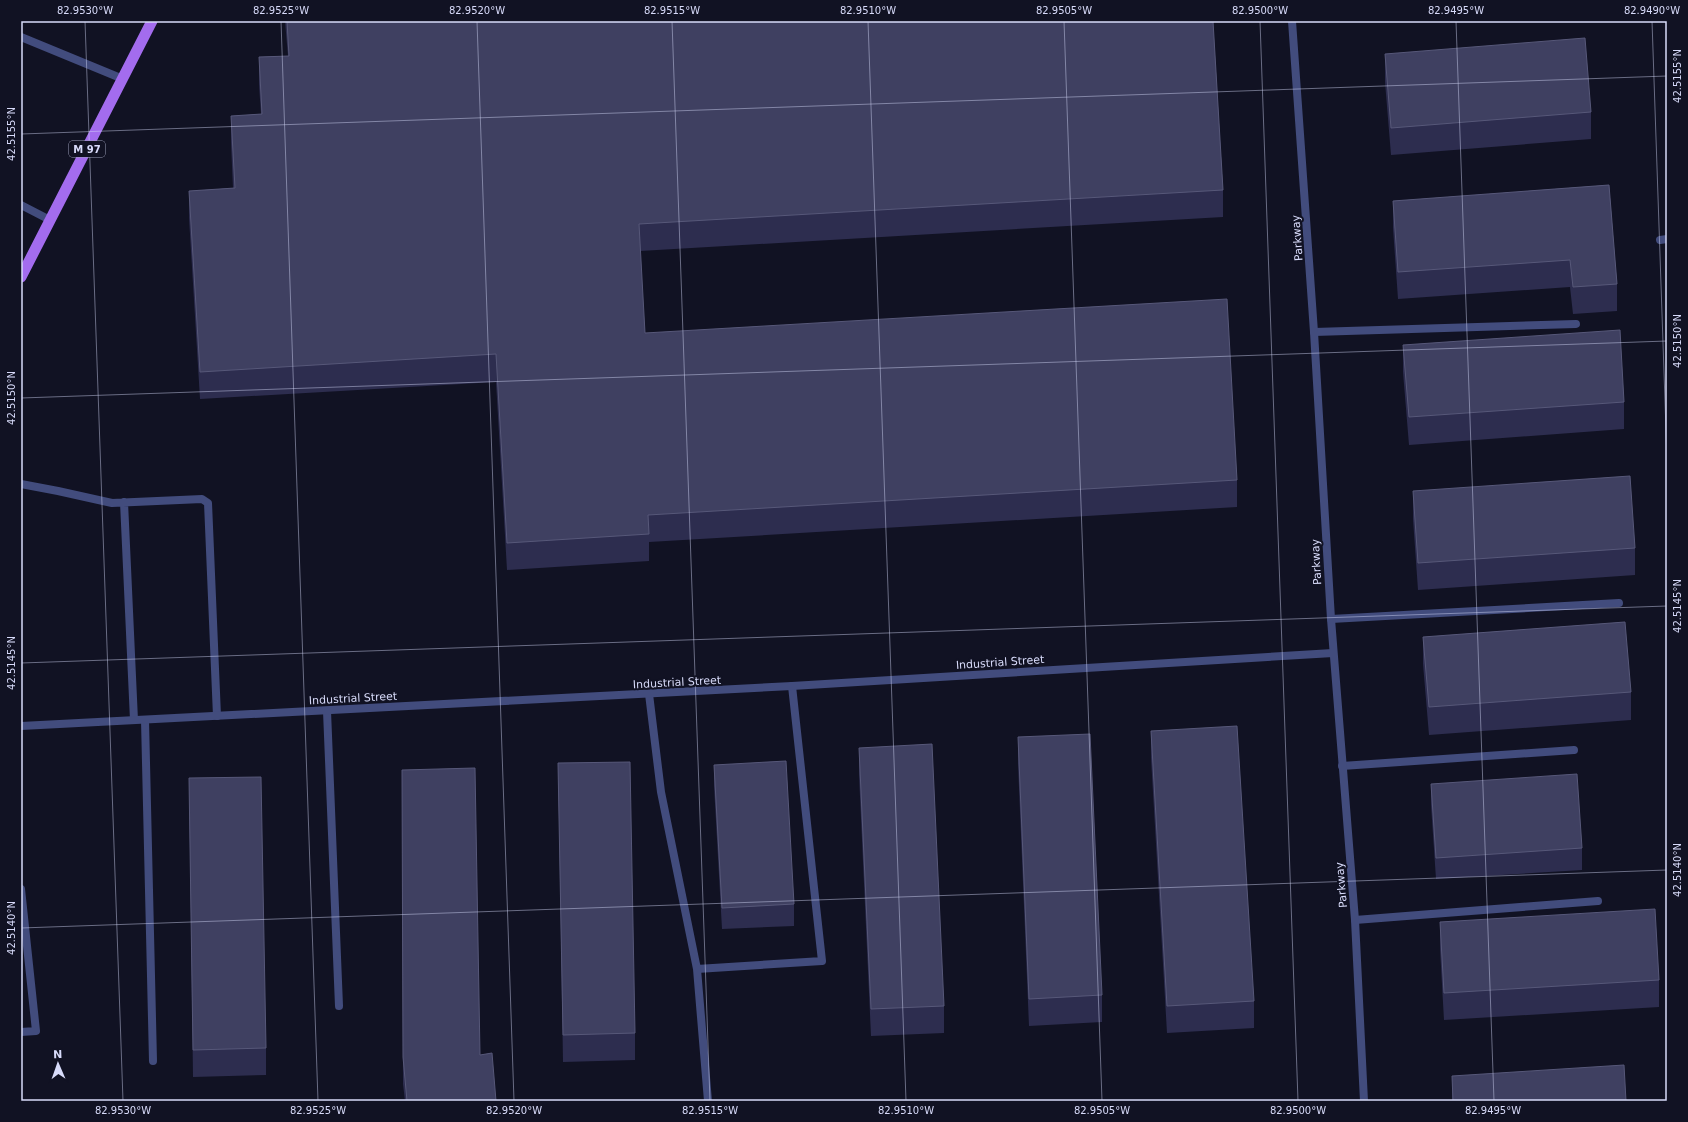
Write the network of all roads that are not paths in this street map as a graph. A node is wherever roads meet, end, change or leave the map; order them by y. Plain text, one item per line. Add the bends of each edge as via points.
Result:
1 (152, 21) edge
2 (1292, 21) edge
3 (21, 37) edge
4 (122, 79) junction
5 (21, 205) edge
6 (50, 220) junction
7 (21, 277) edge
8 (1576, 324) dead end
9 (1314, 332) junction
10 (21, 484) edge
11 (124, 502) junction
12 (1619, 603) dead end
13 (1331, 619) junction
14 (1333, 653) junction
15 (792, 686) junction
16 (648, 694) junction
17 (327, 711) junction
18 (217, 716) junction
19 (134, 720) junction
20 (145, 720) junction
21 (21, 726) edge
22 (1574, 750) dead end
23 (1342, 766) junction
24 (21, 889) edge
25 (1598, 901) dead end
26 (1355, 920) junction
27 (697, 969) junction
28 (339, 1006) dead end
29 (21, 1032) edge
30 (153, 1061) dead end
31 (708, 1101) edge
32 (1364, 1101) edge

1 - 4 main road, M 97
2 - 9 street, Parkway
3 - 4 street
4 - 6 main road, M 97
5 - 6 street
6 - 7 main road, M 97
8 - 9 street
9 - 13 street, Parkway
10 - 11 street via 112,503
11 - 18 street via 202,499 208,504
11 - 19 street
12 - 13 street
13 - 14 street, Parkway
14 - 15 street, Industrial Street
14 - 23 street, Parkway
15 - 16 street, Industrial Street
15 - 27 street via 822,961
16 - 17 street, Industrial Street
16 - 27 street via 661,792
17 - 18 street, Industrial Street
17 - 28 street
18 - 20 street, Industrial Street
19 - 20 street, Industrial Street
19 - 21 street, Industrial Street
20 - 30 street
22 - 23 street
23 - 26 street, Parkway
24 - 29 street via 36,1031
25 - 26 street
26 - 32 street, Parkway
27 - 31 street

